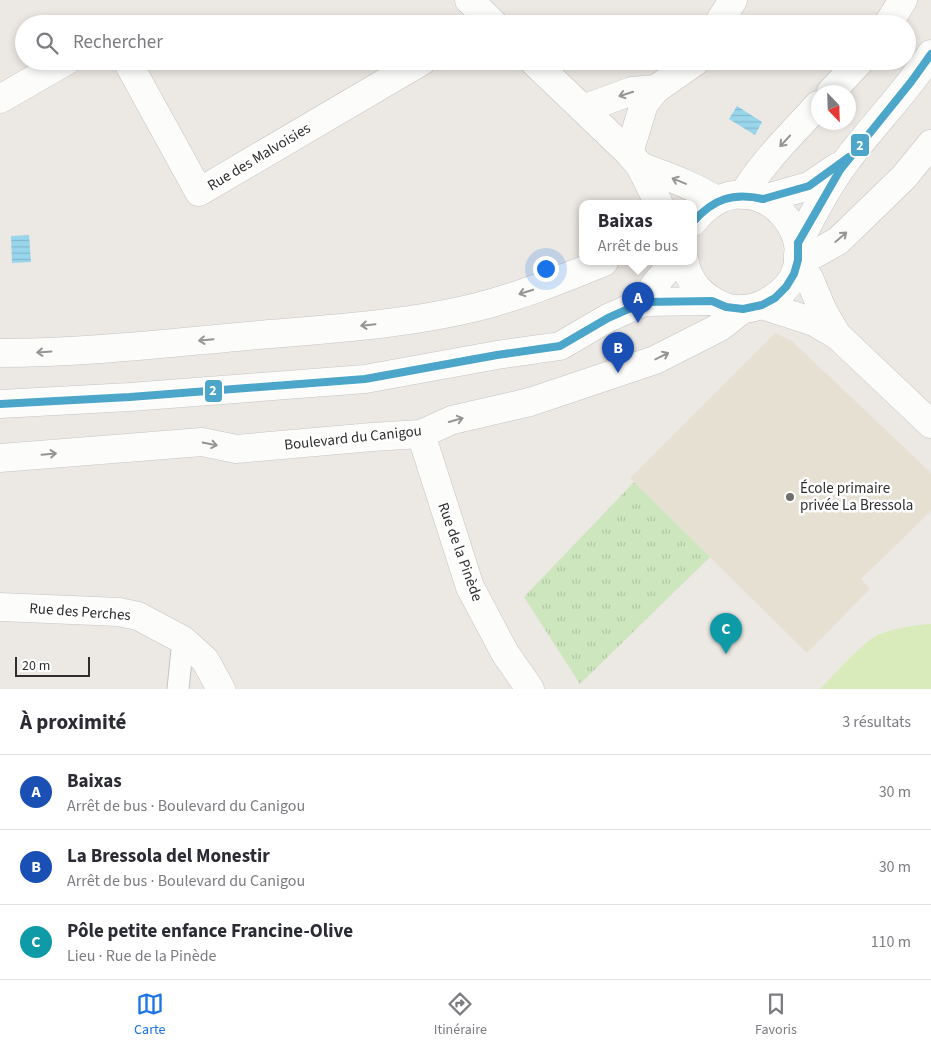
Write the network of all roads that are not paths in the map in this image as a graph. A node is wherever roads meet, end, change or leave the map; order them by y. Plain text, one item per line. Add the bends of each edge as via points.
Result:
1 (469, 0) edge
2 (733, 0) edge
3 (903, 0) edge
4 (483, 15) edge
5 (724, 15) edge
6 (894, 15) edge
7 (931, 54) edge
8 (50, 70) edge
9 (132, 70) edge
10 (407, 70) edge
11 (542, 70) edge
12 (683, 70) edge
13 (852, 70) edge
14 (838, 85) edge
15 (656, 89) junction
16 (0, 99) edge
17 (583, 109) junction
18 (811, 113) edge
19 (931, 144) edge
20 (634, 160) junction
21 (846, 160) junction
22 (753, 197) junction
23 (656, 200) edge
24 (716, 200) junction
25 (697, 217) edge
26 (798, 252) junction
27 (597, 265) edge
28 (671, 265) edge
29 (686, 265) edge
30 (712, 301) junction
31 (644, 302) junction
32 (752, 307) junction
33 (838, 336) junction
34 (0, 353) edge
35 (0, 404) edge
36 (931, 424) edge
37 (421, 434) junction
38 (0, 458) edge
39 (0, 607) edge
40 (183, 640) junction
41 (178, 689) edge
42 (221, 689) edge
43 (530, 689) edge

1 - 4 street
2 - 5 street
3 - 6 street
7 - 21 street via 919,73
8 - 16 street
9 - 10 street, Rue des Malvoisies via 200,192
11 - 17 street
12 - 15 street
13 - 14 street
15 -> 17 street via 632,91
15 - 20 street via 644,104
17 - 20 street
18 -> 22 street via 752,179
26 -> 19 street via 811,256 838,240 904,177
20 - 23 street
24 -> 20 street
21 - 22 street via 809,186
21 - 26 street via 821,200
22 - 24 street via 730,196
22 - 26 street via 780,209 792,224
24 - 25 street
26 - 32 street, Boulevard du Canigou via 794,274 786,288 775,298
26 - 33 street via 823,311
27 -> 34 street via 540,288 446,314 369,325 161,344
28 - 31 street
29 - 30 street via 700,292
30 - 31 street
30 - 32 street via 726,307
31 - 35 street via 608,318 560,346 364,379
32 - 33 street via 814,322
37 -> 32 street, Boulevard du Canigou via 452,420 530,402 655,360
33 - 36 street
38 -> 37 street, Boulevard du Canigou via 202,442 236,449
37 - 43 street, Rue de la Pinède via 470,586 505,653
39 - 40 street, Rue des Perches via 119,612 138,616
40 - 41 street
40 - 42 street, Rue des Perches via 205,660

